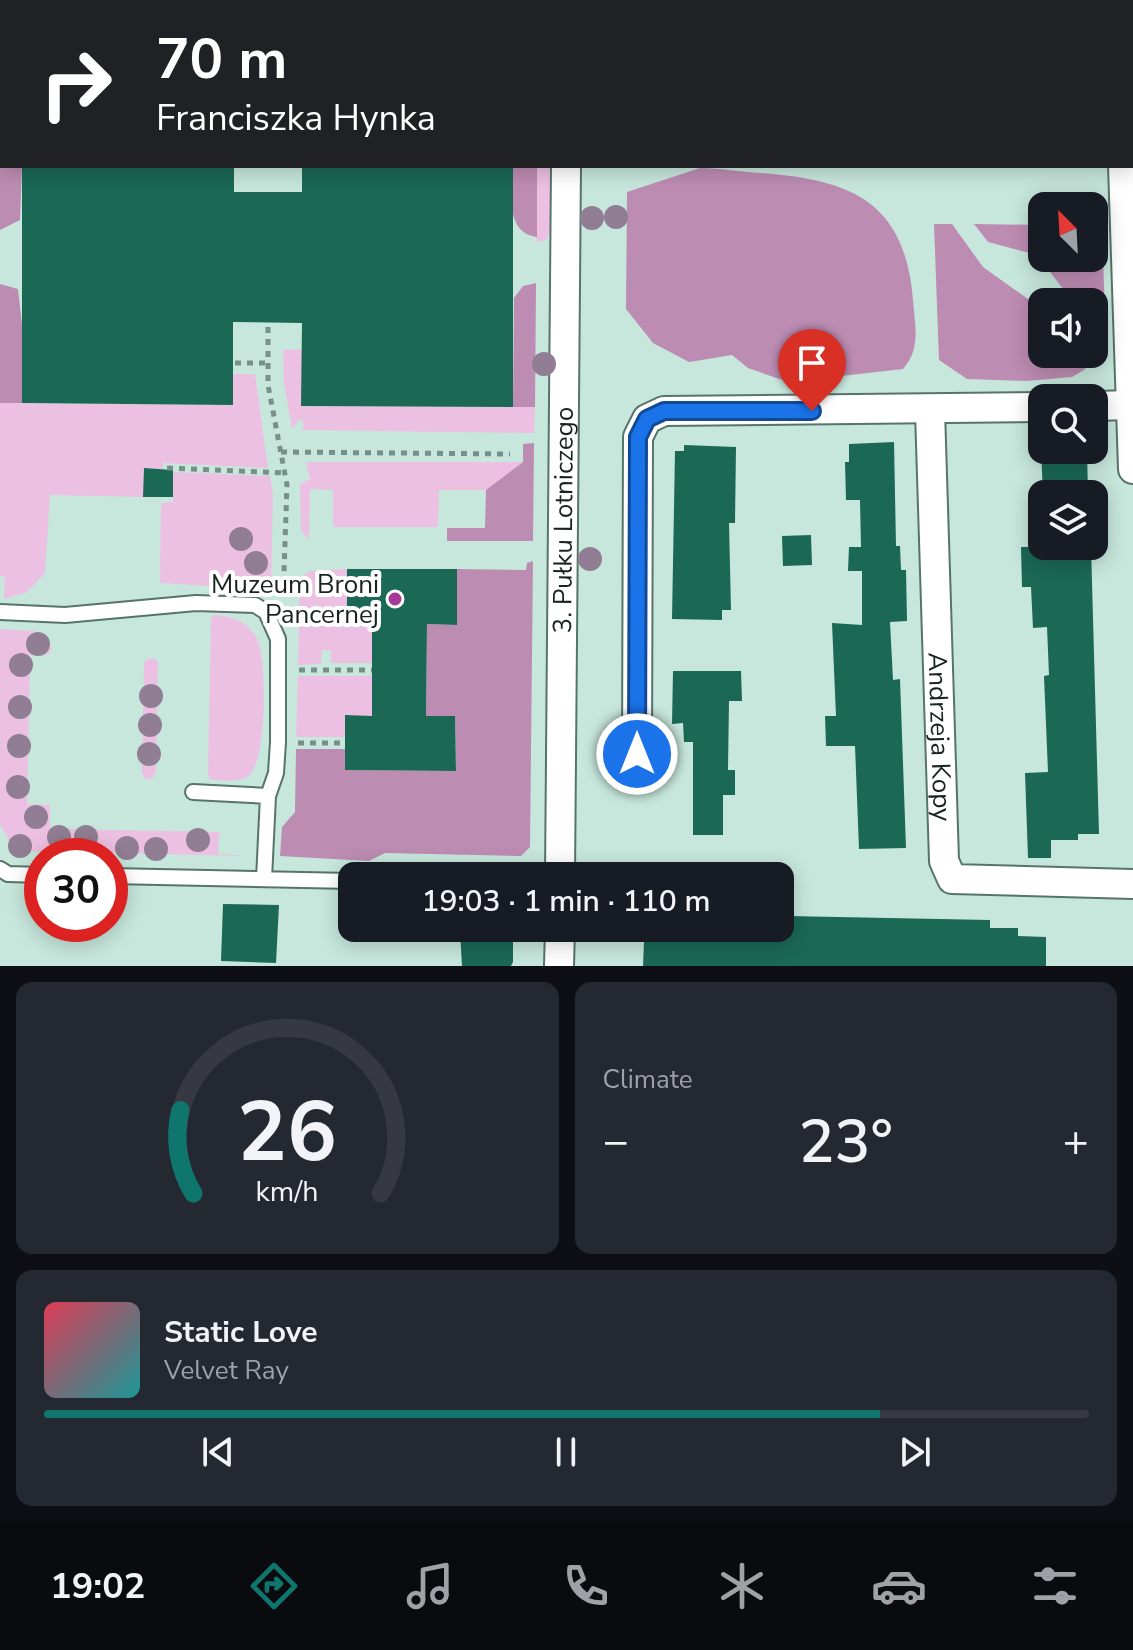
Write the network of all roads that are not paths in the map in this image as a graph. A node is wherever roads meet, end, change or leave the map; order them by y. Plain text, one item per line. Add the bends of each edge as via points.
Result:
1 (566, 168) edge
2 (1123, 168) edge
3 (1131, 405) junction
4 (1108, 406) edge
5 (1028, 408) edge
6 (930, 411) junction
7 (1133, 469) edge
8 (0, 612) edge
9 (637, 754) dead end
10 (193, 792) dead end
11 (268, 796) junction
12 (560, 862) edge
13 (0, 869) edge
14 (24, 874) edge
15 (128, 876) edge
16 (264, 879) junction
17 (338, 881) edge
18 (1133, 884) edge
19 (560, 942) edge
20 (559, 966) edge

1 - 12 street, 3. Pułku Lotniczego
2 - 3 street
3 - 4 street
3 - 7 street
5 - 6 street
6 - 9 street via 664,411 647,419 638,437
6 - 18 street, Andrzeja Kopy via 944,861 952,879
8 - 11 lane via 65,615 196,603 255,605 266,612 278,639 278,742
10 - 11 lane
11 - 16 lane
13 - 14 lane
15 - 16 lane
16 - 17 lane
19 - 20 street

